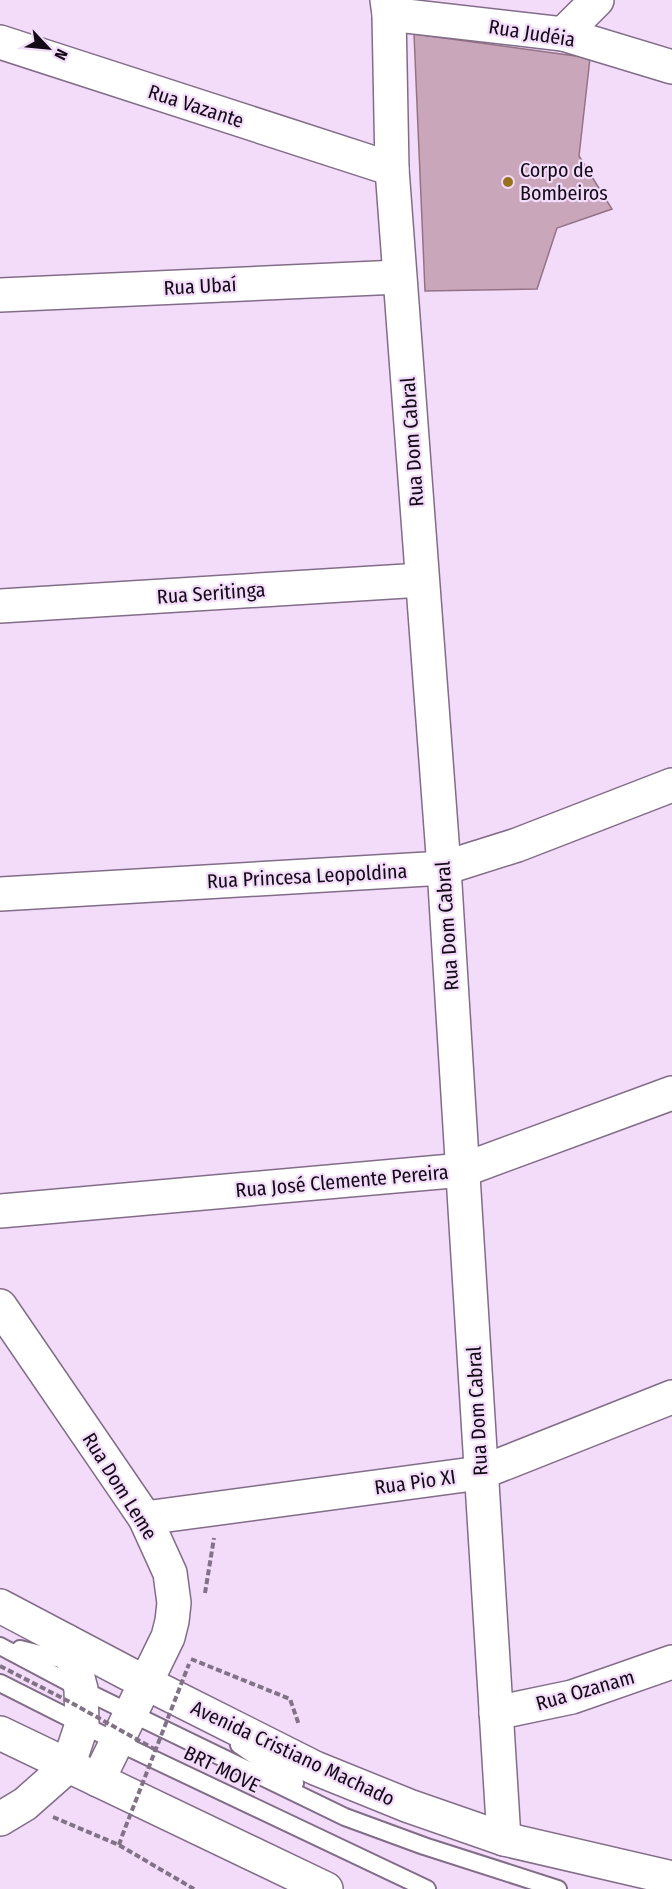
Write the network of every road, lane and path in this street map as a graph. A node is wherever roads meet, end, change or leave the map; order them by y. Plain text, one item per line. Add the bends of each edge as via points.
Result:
1 (597, 0) edge
2 (388, 7) edge
3 (563, 34) junction
4 (0, 42) edge
5 (672, 67) edge
6 (392, 169) junction
7 (399, 277) junction
8 (0, 295) edge
9 (422, 580) junction
10 (0, 606) edge
11 (672, 785) edge
12 (444, 868) junction
13 (0, 894) edge
14 (672, 1093) edge
15 (463, 1170) junction
16 (0, 1211) edge
17 (0, 1306) edge
18 (672, 1397) edge
19 (480, 1473) junction
20 (219, 1508) junction
21 (145, 1518) junction
22 (204, 1601) dead end
23 (0, 1606) edge
24 (0, 1645) edge
25 (672, 1662) edge
26 (74, 1664) junction
27 (0, 1666) edge
28 (0, 1683) edge
29 (146, 1683) junction
30 (496, 1713) junction
31 (82, 1724) junction
32 (124, 1727) junction
33 (0, 1733) edge
34 (156, 1750) junction
35 (68, 1766) junction
36 (315, 1768) junction
37 (98, 1780) junction
38 (345, 1817) junction
39 (0, 1819) edge
40 (69, 1825) dead end
41 (504, 1839) junction
42 (119, 1845) junction
43 (672, 1878) edge
44 (194, 1889) edge
45 (326, 1889) edge
46 (427, 1889) edge
47 (558, 1889) edge

1 - 3 main road
2 - 3 main road, Rua Judéia
2 - 6 main road, Rua Dom Cabral
3 - 5 main road, Rua Judéia
4 - 6 main road, Rua Vazante
6 - 7 main road, Rua Dom Cabral
7 - 8 main road, Rua Ubaí
7 - 9 main road, Rua Dom Cabral
9 - 10 main road, Rua Seritinga
9 - 12 main road, Rua Dom Cabral
11 - 12 main road, Rua Princesa Leopoldina via 517,845
12 - 13 main road, Rua Princesa Leopoldina
12 - 15 main road, Rua Dom Cabral
14 - 15 main road, Rua José Clemente Pereira
15 - 16 main road, Rua José Clemente Pereira
15 - 19 main road, Rua Dom Cabral
17 - 21 main road, Rua Dom Leme
18 - 19 main road, Rua Pio XI
19 - 20 main road, Rua Pio XI
19 - 30 main road, Rua Dom Cabral
20 - 21 main road, Rua Pio XI
20 - 22 path
21 - 29 main road, Rua Dom Leme via 170,1573 174,1603 168,1637
23 - 26 main road, Avenida Cristiano Machado
24 - 26 lane, BRT MOVE
24 - 26 lane, BRT MOVE
25 - 30 main road, Rua Ozanam via 572,1696
26 - 29 main road, Avenida Cristiano Machado
26 - 31 main road
26 - 32 lane, BRT MOVE
27 - 34 path, bridge
28 - 31 lane, BRT MOVE
29 - 32 main road, Rua Dom Leme
29 - 36 main road, Avenida Cristiano Machado
29 - 38 lane, BRT MOVE
30 - 41 main road, Rua Dom Cabral
31 - 32 lane, BRT MOVE
31 - 35 main road
32 - 37 main road, Rua Dom Leme
32 - 38 lane, BRT MOVE
32 - 46 lane, BRT MOVE
33 - 35 main road
34 - 36 path, bridge via 190,1661 290,1700
34 - 42 path, bridge
35 - 37 main road
35 - 39 main road via 25,1804
36 - 41 main road, Avenida Cristiano Machado
37 - 45 main road
38 - 47 lane, BRT MOVE
40 - 42 path
41 - 43 main road, Avenida Cristiano Machado
42 - 44 path

